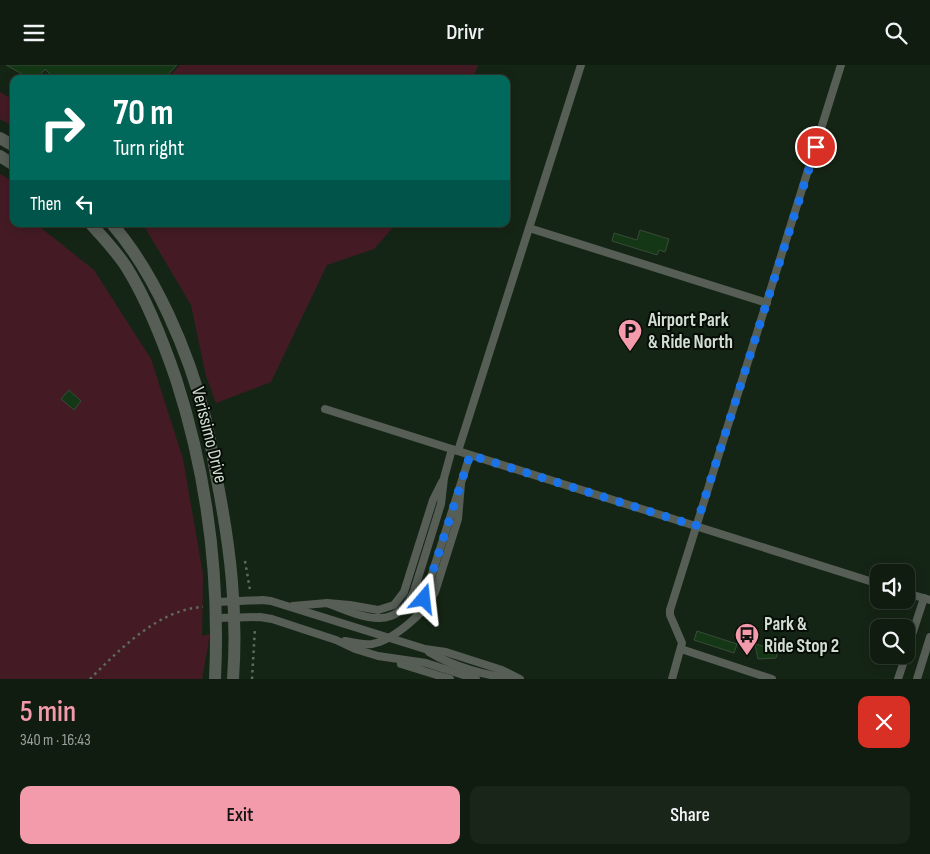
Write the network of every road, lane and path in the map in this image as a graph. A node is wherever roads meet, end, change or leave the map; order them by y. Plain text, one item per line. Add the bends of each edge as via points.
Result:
1 (580, 65) edge
2 (841, 65) edge
3 (94, 227) edge
4 (115, 227) edge
5 (529, 228) junction
6 (767, 303) junction
7 (325, 409) dead end
8 (455, 450) junction
9 (470, 455) junction
10 (696, 526) junction
11 (870, 581) edge
12 (927, 599) edge
13 (234, 601) junction
14 (287, 606) junction
15 (217, 609) junction
16 (235, 618) junction
17 (915, 630) edge
18 (930, 637) edge
19 (388, 638) junction
20 (336, 640) junction
21 (681, 649) junction
22 (378, 656) junction
23 (903, 664) edge
24 (90, 679) edge
25 (215, 679) edge
26 (234, 679) edge
27 (450, 679) edge
28 (476, 679) edge
29 (519, 679) edge
30 (672, 679) edge
31 (772, 679) edge
32 (898, 679) edge
33 (917, 679) edge

1 - 5 lane
2 - 6 lane
3 - 15 street, Verissimo Drive via 136,283 171,364 199,463 211,533
4 - 13 street, Verissimo Drive via 151,279 189,365 205,416 220,494
5 - 6 lane
5 - 8 lane
6 - 10 lane
7 - 8 lane
8 - 9 lane
8 - 14 lane via 433,500 404,592 398,601 389,608 378,610 327,603
9 - 10 lane
9 - 19 lane via 461,484 458,519 435,592 430,603
10 - 11 lane
10 - 21 lane via 670,611 682,641
12 - 17 lane
13 - 14 lane via 263,600
13 - 15 lane
13 - 16 street, Verissimo Drive
14 - 19 lane
15 - 16 lane
15 - 24 path via 192,608 163,618 122,647
15 - 25 street, Verissimo Drive
16 - 20 lane via 272,619
16 - 26 street, Verissimo Drive
18 - 33 lane
19 - 20 lane via 370,644
19 - 29 lane via 446,652 502,670
20 - 22 lane
21 - 30 lane
21 - 31 lane
22 - 27 lane
22 - 28 lane via 426,663
23 - 32 lane

